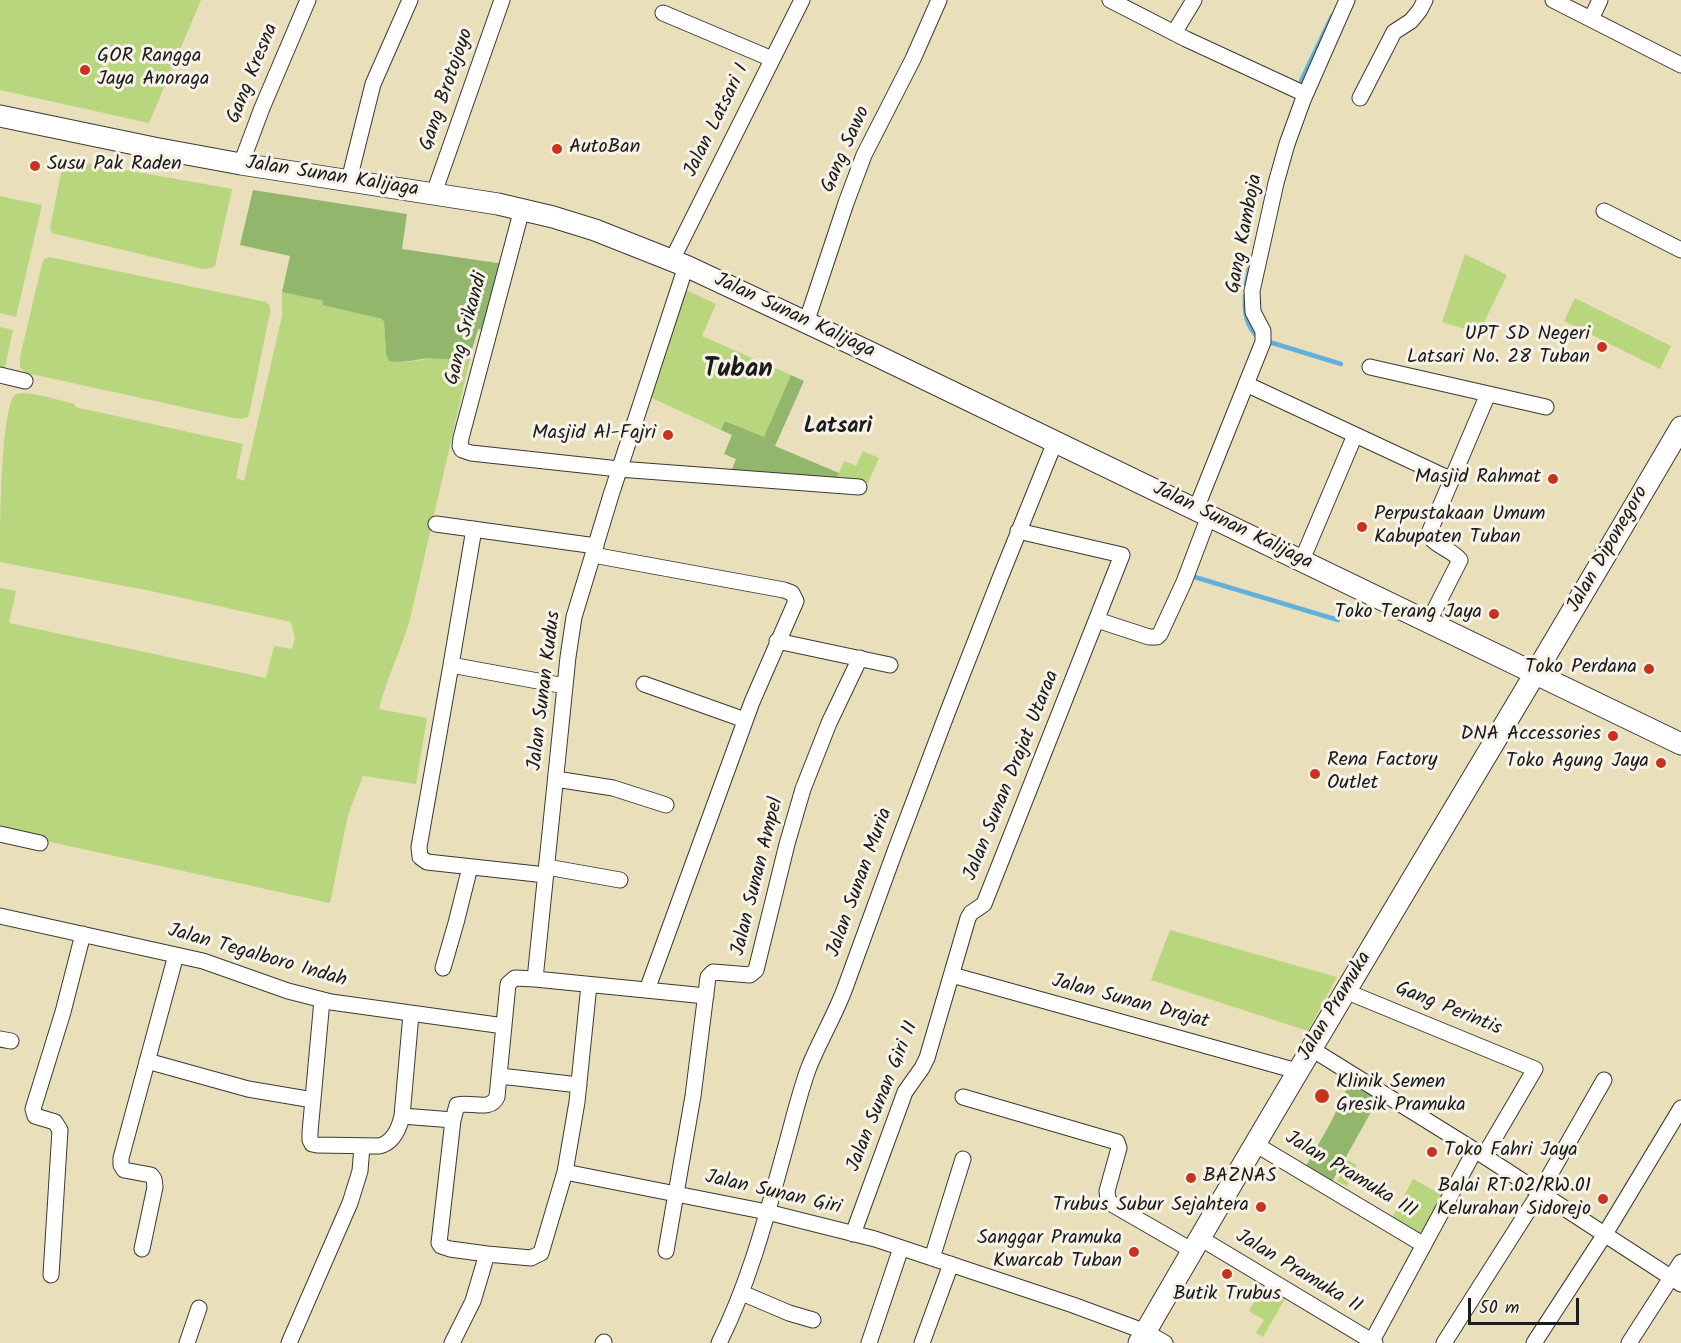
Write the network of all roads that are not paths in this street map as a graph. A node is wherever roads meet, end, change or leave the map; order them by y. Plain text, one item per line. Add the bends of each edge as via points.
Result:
1 (308, 0) edge
2 (410, 0) edge
3 (501, 0) edge
4 (802, 0) edge
5 (939, 0) edge
6 (1110, 0) edge
7 (1194, 0) edge
8 (1347, 0) edge
9 (1425, 0) edge
10 (1553, 0) edge
11 (1600, 0) edge
12 (663, 13) dead end
13 (1591, 19) junction
14 (1174, 33) junction
15 (772, 59) junction
16 (1681, 65) edge
17 (1305, 94) junction
18 (1360, 98) dead end
19 (0, 116) edge
20 (241, 164) junction
21 (349, 180) junction
22 (434, 194) junction
23 (522, 209) junction
24 (1604, 211) dead end
25 (1681, 250) edge
26 (679, 263) junction
27 (806, 323) junction
28 (1370, 367) dead end
29 (0, 375) edge
30 (25, 381) dead end
31 (1246, 384) junction
32 (1488, 394) junction
33 (1546, 407) dead end
34 (1681, 427) edge
35 (1355, 435) junction
36 (1055, 442) junction
37 (620, 469) junction
38 (1452, 480) junction
39 (859, 487) dead end
40 (1202, 512) junction
41 (436, 524) dead end
42 (474, 529) junction
43 (1018, 531) junction
44 (594, 550) junction
45 (1302, 560) junction
46 (1097, 620) junction
47 (1429, 621) junction
48 (777, 642) junction
49 (860, 658) junction
50 (451, 665) junction
51 (890, 665) dead end
52 (1537, 673) junction
53 (644, 684) dead end
54 (565, 686) junction
55 (745, 720) junction
56 (1681, 744) edge
57 (556, 779) junction
58 (666, 805) dead end
59 (0, 834) edge
60 (40, 843) dead end
61 (470, 867) junction
62 (546, 871) junction
63 (620, 880) dead end
64 (0, 916) edge
65 (83, 934) junction
66 (176, 955) junction
67 (443, 968) dead end
68 (952, 975) junction
69 (535, 980) junction
70 (589, 985) junction
71 (647, 990) junction
72 (1345, 990) junction
73 (706, 996) junction
74 (322, 1000) junction
75 (411, 1014) junction
76 (504, 1026) junction
77 (1310, 1048) junction
78 (147, 1061) junction
79 (1297, 1071) junction
80 (500, 1076) junction
81 (1604, 1080) dead end
82 (579, 1084) junction
83 (963, 1097) dead end
84 (313, 1100) junction
85 (1681, 1108) edge
86 (402, 1116) junction
87 (453, 1120) junction
88 (1255, 1144) junction
89 (362, 1146) junction
90 (1479, 1153) junction
91 (963, 1159) dead end
92 (565, 1172) junction
93 (1540, 1192) junction
94 (676, 1194) junction
95 (767, 1212) junction
96 (853, 1234) junction
97 (1605, 1234) junction
98 (1196, 1245) junction
99 (1424, 1245) junction
100 (901, 1248) junction
101 (142, 1249) dead end
102 (666, 1251) dead end
103 (487, 1254) junction
104 (932, 1258) junction
105 (1681, 1262) edge
106 (951, 1264) junction
107 (51, 1275) dead end
108 (1676, 1281) edge
109 (742, 1293) junction
110 (199, 1308) dead end
111 (813, 1320) dead end
112 (1142, 1337) edge
113 (1374, 1342) edge
114 (187, 1343) edge
115 (289, 1343) edge
116 (452, 1343) edge
117 (719, 1343) edge
118 (869, 1343) edge
119 (922, 1343) edge
120 (1164, 1343) edge
121 (1444, 1343) edge
122 (1534, 1343) edge
123 (1629, 1343) edge

1 - 20 street, Gang Kresna
2 - 21 street via 373,84
3 - 22 street, Gang Brotojoyo
4 - 15 street, Jalan Latsari I
5 - 27 street, Gang Sawo via 864,155
6 - 14 street
7 - 14 street
8 - 17 street, Gang Kamboja
9 - 18 street via 1411,21 1394,32
10 - 13 street
11 - 13 street
12 - 15 street
13 - 16 street
14 - 17 street
15 - 26 street, Jalan Latsari I
17 - 31 street, Gang Kamboja via 1282,162 1253,286 1254,316 1263,341
19 - 20 main road, Jalan Sunan Kalijaga
20 - 21 main road, Jalan Sunan Kalijaga
21 - 22 main road, Jalan Sunan Kalijaga
22 - 23 main road, Jalan Sunan Kalijaga
23 - 26 main road, Jalan Sunan Kalijaga via 572,222
23 - 37 street, Gang Srikandi via 460,443 462,450
24 - 25 street
26 - 27 main road, Jalan Sunan Kalijaga
26 - 37 street, Jalan Sunan Kudus
27 - 36 main road, Jalan Sunan Kalijaga
28 - 32 street
29 - 30 street
31 - 35 street
31 - 40 street, Gang Kamboja
32 - 33 street
32 - 38 street
34 - 52 main road, Jalan Diponegoro
35 - 38 street
35 - 45 street
36 - 40 main road, Jalan Sunan Kalijaga
36 - 43 street, Jalan Sunan Muria
37 - 39 street
37 - 44 street, Jalan Sunan Kudus
38 - 47 street via 1429,536 1457,555 1459,561
40 - 45 main road, Jalan Sunan Kalijaga
40 - 46 street, Gang Kamboja via 1186,575 1157,637
41 - 42 street
42 - 44 street
42 - 50 street
43 - 46 street, Jalan Sunan Drajat Utaraa via 1122,555
43 - 95 street, Jalan Sunan Muria via 844,989 809,1068
44 - 48 street via 788,591 796,603
44 - 54 street, Jalan Sunan Kudus via 572,627
45 - 47 main road, Jalan Sunan Kalijaga
46 - 68 street, Jalan Sunan Drajat Utaraa via 984,904 968,918
47 - 52 main road, Jalan Sunan Kalijaga
48 - 49 street
48 - 55 street
49 - 51 street
49 - 73 street, Jalan Sunan Ampel via 803,789 756,970 750,975 710,973
50 - 54 street
50 - 61 street via 419,852 427,862
52 - 56 main road, Jalan Sunan Kalijaga
52 - 72 main road, Jalan Pramuka
53 - 55 street
54 - 57 street, Jalan Sunan Kudus
55 - 71 street
57 - 58 street via 613,788
57 - 62 street, Jalan Sunan Kudus
59 - 60 street
61 - 62 street
61 - 67 street
62 - 63 street
62 - 69 street, Jalan Sunan Kudus
64 - 65 street, Jalan Tegalboro Indah
65 - 66 street, Jalan Tegalboro Indah
65 - 107 street via 33,1109 35,1116 55,1122 60,1130
66 - 74 street, Jalan Tegalboro Indah
66 - 78 street
68 - 79 street, Jalan Sunan Drajat
68 - 96 street, Jalan Sunan Giri II via 927,1058 904,1092
69 - 70 street
69 - 76 street via 509,981
70 - 71 street
70 - 82 street
71 - 73 street
72 - 77 main road, Jalan Pramuka
72 - 90 street, Gang Perintis via 1535,1069
73 - 94 street, Jalan Sunan Ampel
74 - 75 street, Jalan Tegalboro Indah
74 - 84 street
75 - 76 street, Jalan Tegalboro Indah
75 - 86 street
76 - 80 street
77 - 79 main road, Jalan Pramuka
77 - 90 street
78 - 84 street via 248,1089
78 - 101 street via 121,1162 126,1171 149,1174 154,1179
79 - 88 main road, Jalan Pramuka
80 - 82 street
80 - 87 street via 492,1104 459,1104
81 - 93 street
82 - 92 street
83 - 98 street, Jalan Pramuka II via 1117,1142 1108,1200
84 - 89 street via 312,1144
85 - 97 street
86 - 87 street
86 - 89 street via 397,1131 386,1144
87 - 103 street via 439,1243 450,1250
88 - 98 main road, Jalan Pramuka
88 - 99 street, Jalan Pramuka III
89 - 115 street via 360,1171 350,1203
90 - 93 street
90 - 99 street
91 - 104 street
92 - 94 street, Jalan Sunan Giri
92 - 103 street via 545,1245 538,1256
93 - 97 street
93 - 121 street
94 - 95 street, Jalan Sunan Giri
94 - 102 street, Jalan Sunan Ampel
95 - 96 street, Jalan Sunan Giri
95 - 109 street, Jalan Sunan Muria
96 - 100 street, Jalan Sunan Giri
97 - 108 street
97 - 122 street
98 - 112 main road, Jalan Pramuka
98 - 113 street, Jalan Pramuka II
99 - 113 street
100 - 104 street, Jalan Sunan Giri
100 - 118 street
103 - 116 street via 473,1301
104 - 106 street, Jalan Sunan Giri
105 - 108 street
106 - 112 street, Jalan Sunan Giri via 1073,1305
106 - 119 street
108 - 123 street
109 - 111 street
109 - 117 street, Jalan Sunan Muria
110 - 114 street
112 - 120 street, Jalan Sunan Giri

